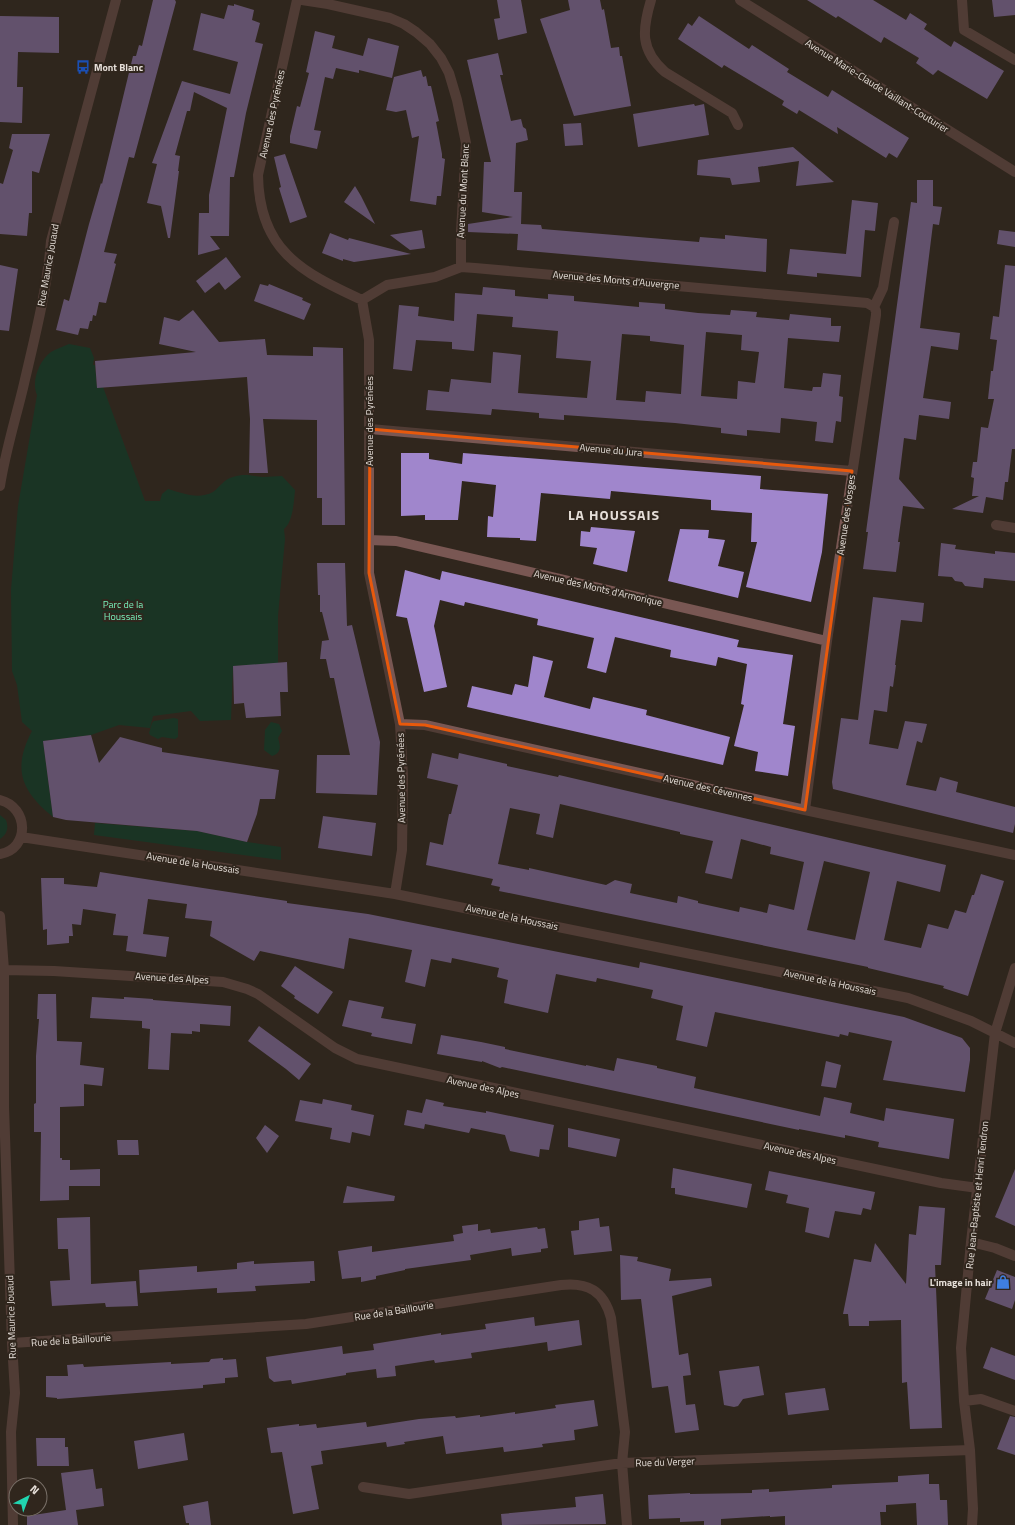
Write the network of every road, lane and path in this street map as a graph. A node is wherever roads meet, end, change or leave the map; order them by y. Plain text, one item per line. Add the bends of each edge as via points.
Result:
1 (116, 0) edge
2 (296, 0) edge
3 (302, 0) edge
4 (652, 0) edge
5 (740, 0) edge
6 (962, 0) edge
7 (1015, 60) edge
8 (738, 125) dead end
9 (1015, 172) edge
10 (894, 222) dead end
11 (461, 267) junction
12 (362, 300) junction
13 (874, 307) junction
14 (370, 429) junction
15 (852, 471) junction
16 (0, 486) edge
17 (996, 525) dead end
18 (1015, 528) edge
19 (369, 540) junction
20 (827, 641) junction
21 (400, 724) junction
22 (0, 800) edge
23 (805, 810) junction
24 (21, 837) junction
25 (0, 854) edge
26 (1015, 855) edge
27 (395, 894) junction
28 (0, 916) edge
29 (1015, 968) edge
30 (4, 970) junction
31 (995, 1033) junction
32 (1015, 1043) edge
33 (978, 1188) junction
34 (971, 1242) junction
35 (1015, 1256) edge
36 (12, 1343) junction
37 (964, 1401) junction
38 (1015, 1411) edge
39 (970, 1450) junction
40 (622, 1463) junction
41 (363, 1487) dead end
42 (13, 1525) edge
43 (627, 1525) edge
44 (972, 1525) edge

1 - 16 street, Rue Maurice Jouaud via 51,241 48,273
2 - 12 street, Avenue des Pyrénées via 258,175 262,213 276,242 290,258 307,272
3 - 11 street, Avenue du Mont Blanc via 390,18 416,32 441,58 449,73 457,100 466,143
4 - 8 street via 644,30 649,53 656,64 732,113
5 - 9 street, Avenue Marie-Claude Vaillant-Couturier
6 - 7 street via 964,30
10 - 13 street, Avenue des Vosges via 884,288
11 - 12 street, Avenue des Monts d'Auvergne via 435,277 387,285
11 - 13 street, Avenue des Monts d'Auvergne via 866,303
12 - 14 street, Avenue des Pyrénées via 369,340
13 - 15 street, Avenue des Vosges via 876,315
14 - 15 street, Avenue du Jura
14 - 19 street, Avenue des Pyrénées
15 - 20 street, Avenue des Vosges
17 - 18 street
19 - 20 street, Avenue des Monts d'Armorique via 396,541
19 - 21 street, Avenue des Pyrénées via 369,573
20 - 23 street, Avenue des Vosges
21 - 23 street, Avenue des Cévennes via 425,725
21 - 27 street, Avenue des Pyrénées via 403,776 402,850
22 - 24 street via 12,805 19,814 23,825
23 - 26 street, Avenue des Cévennes
24 - 25 street via 12,849
24 - 27 street, Avenue de la Houssais
27 - 31 street, Avenue de la Houssais via 908,998 971,1021
28 - 30 street, Rue Maurice Jouaud
29 - 31 street, Rue Jean-Baptiste et Henri Tendron
30 - 33 street, Avenue des Alpes via 223,982 258,994 335,1048 357,1059 941,1183
30 - 36 street, Rue Maurice Jouaud via 4,1107
31 - 32 street, Avenue de la Houssais
31 - 33 street, Rue Jean-Baptiste et Henri Tendron
33 - 34 street, Rue Jean-Baptiste et Henri Tendron
34 - 35 street
34 - 37 street, Rue Jean-Baptiste et Henri Tendron via 961,1348
36 - 40 street, Rue de la Baillourie via 306,1324 561,1285 584,1285 602,1296 611,1318 625,1432
36 - 42 street, Rue Maurice Jouaud via 15,1393 11,1432
37 - 38 street via 981,1399
37 - 39 street, Rue Jean-Baptiste et Henri Tendron
39 - 40 street, Rue du Verger
39 - 44 street, Rue Jean-Baptiste et Henri Tendron
40 - 41 street, Rue du Verger via 409,1494
40 - 43 street, Rue de la Baillourie

